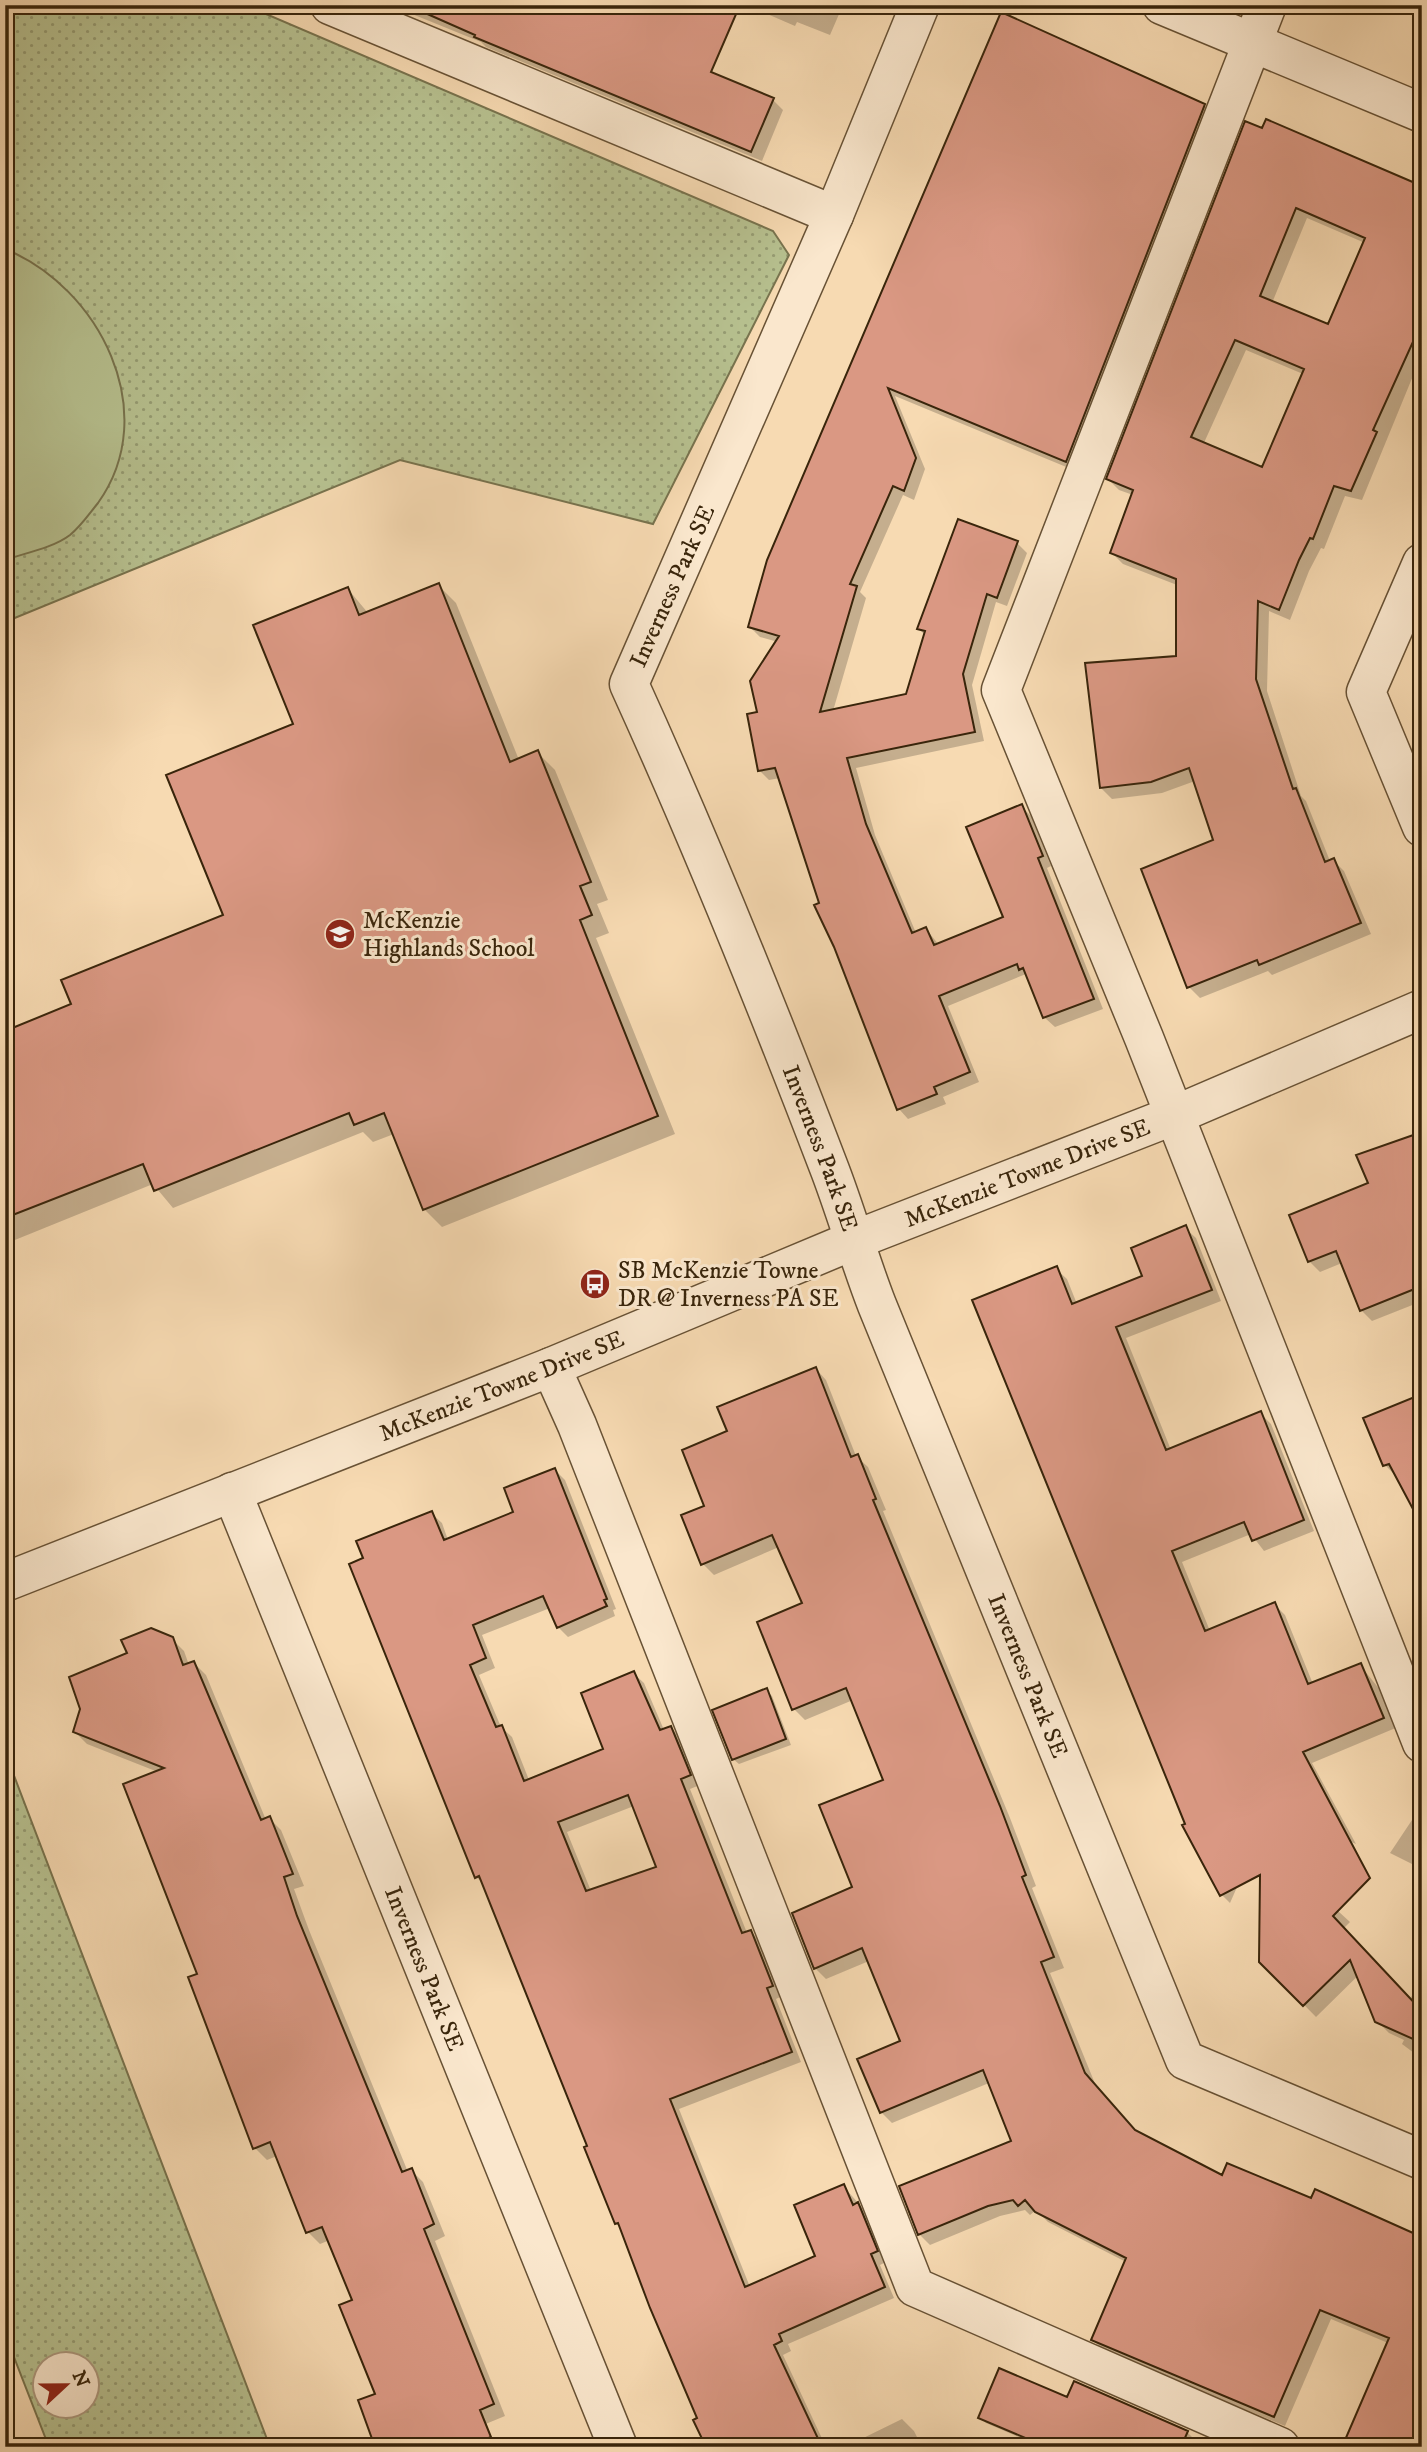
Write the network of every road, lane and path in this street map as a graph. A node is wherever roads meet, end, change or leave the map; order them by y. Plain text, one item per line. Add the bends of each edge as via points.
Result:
1 (330, 5) edge
2 (920, 5) edge
3 (1162, 5) edge
4 (1267, 5) edge
5 (1251, 42) junction
6 (1422, 113) edge
7 (834, 215) junction
8 (1422, 563) edge
9 (1422, 827) edge
10 (1422, 1009) edge
11 (1175, 1115) junction
12 (852, 1241) junction
13 (551, 1367) junction
14 (232, 1492) junction
15 (5, 1582) edge
16 (1422, 1743) edge
17 (1422, 2160) edge
18 (618, 2447) edge
19 (1280, 2447) edge

1 - 7 street
2 - 7 street, Inverness Park SE
3 - 5 street
4 - 5 street
5 - 6 street
5 - 11 street via 1001,690
7 - 12 street, Inverness Park SE via 629,684 695,832 829,1168
8 - 9 street via 1366,692
10 - 11 street, McKenzie Towne Drive SE
11 - 12 street, McKenzie Towne Drive SE
11 - 16 street
12 - 13 street, McKenzie Towne Drive SE
12 - 17 street, Inverness Park SE via 1185,2060
13 - 14 street, McKenzie Towne Drive SE
13 - 19 street via 915,2287
14 - 15 street, McKenzie Towne Drive SE
14 - 18 street, Inverness Park SE

